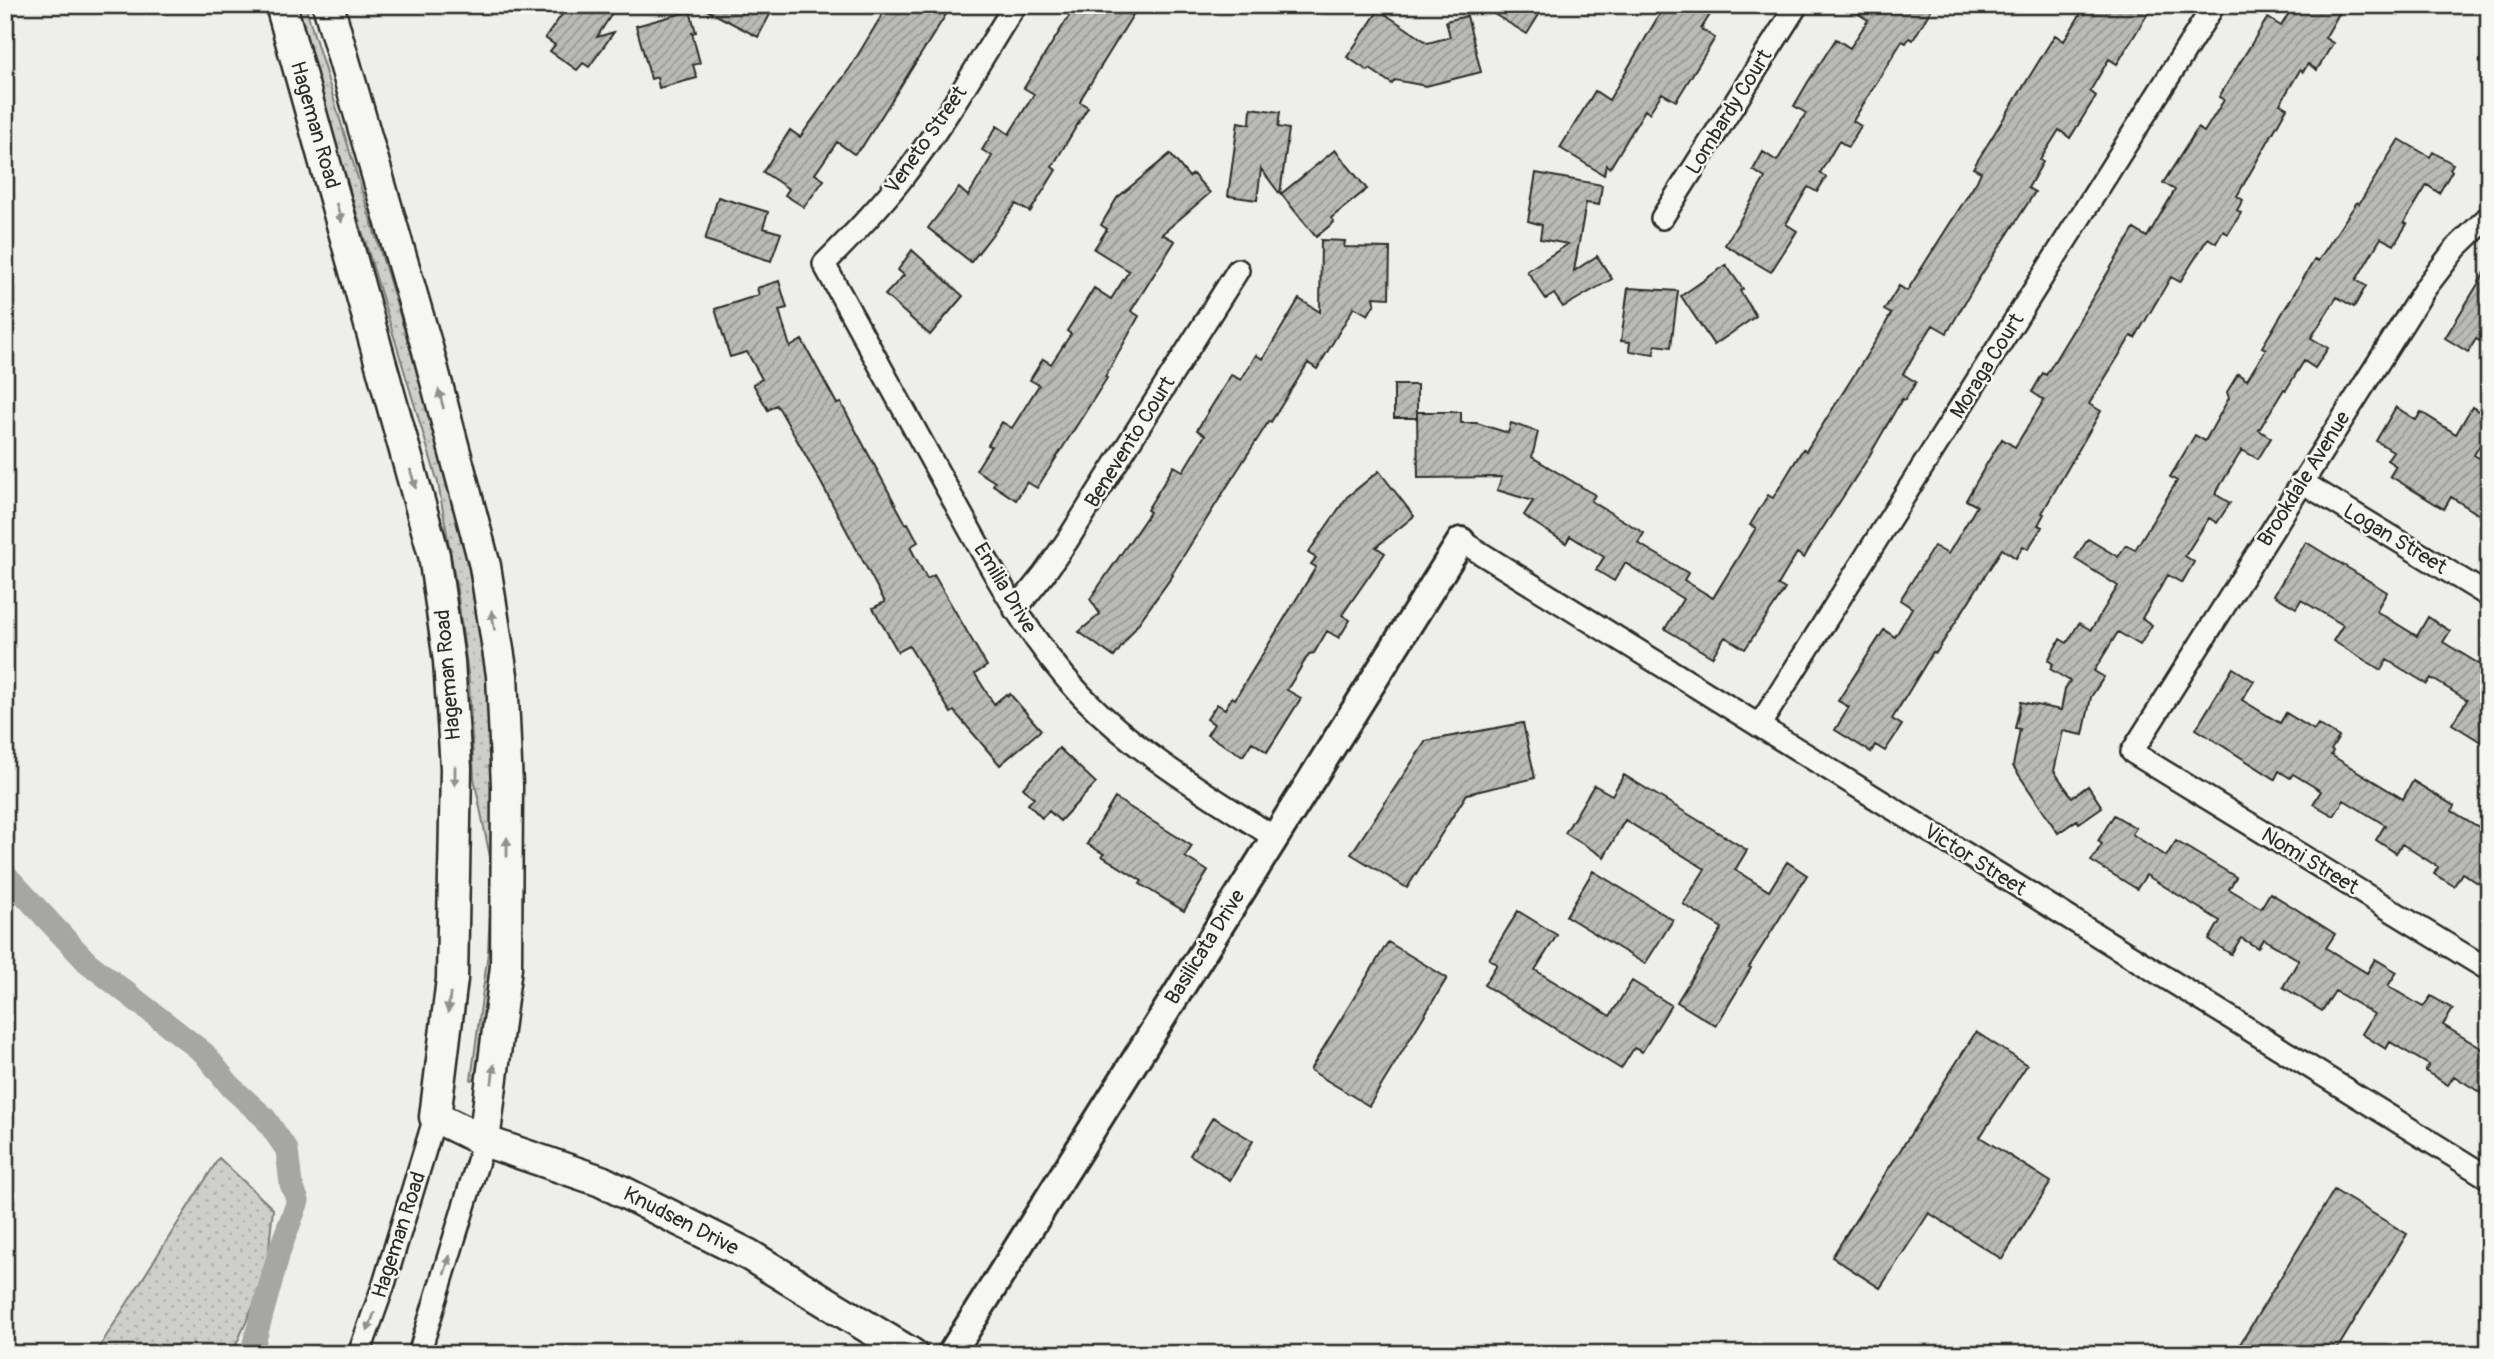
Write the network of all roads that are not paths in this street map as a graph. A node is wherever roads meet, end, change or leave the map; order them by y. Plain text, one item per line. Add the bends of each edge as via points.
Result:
1 (281, 5) edge
2 (328, 5) edge
3 (1015, 5) edge
4 (1797, 5) edge
5 (2214, 5) edge
6 (2489, 216) edge
7 (1662, 218) dead end
8 (824, 264) joint
9 (1238, 270) dead end
10 (2302, 482) junction
11 (1461, 541) joint
12 (2489, 596) edge
13 (1015, 610) junction
14 (1759, 726) junction
15 (2132, 752) joint
16 (1274, 837) junction
17 (2489, 970) edge
18 (435, 1117) junction
19 (484, 1141) junction
20 (2489, 1178) edge
21 (359, 1354) edge
22 (419, 1354) edge
23 (912, 1354) edge
24 (951, 1354) edge

1 -> 18 main road, Hageman Road via 434,555 449,662 456,768 452,979
19 -> 2 main road via 506,967 502,675 485,566 428,347
3 - 8 street, Veneto Street via 901,180
4 - 7 street, Lombardy Court
5 - 14 street, Moraga Court
6 - 10 street, Brookdale Avenue via 2426,287
8 - 13 street, Emilia Drive
9 - 13 street, Benevento Court via 1067,541
10 - 12 street, Logan Street
10 - 15 street, Brookdale Avenue
11 - 14 street, Victor Street
11 - 16 street, Basilicata Drive
13 - 16 street, Emilia Drive via 1083,696 1126,737
14 - 20 street, Victor Street
15 - 17 street, Nomi Street
16 - 24 street, Basilicata Drive
18 - 19 main road, Knudsen Drive
18 -> 21 street, Hageman Road
22 -> 19 street
19 - 23 main road, Knudsen Drive via 601,1181 749,1255

